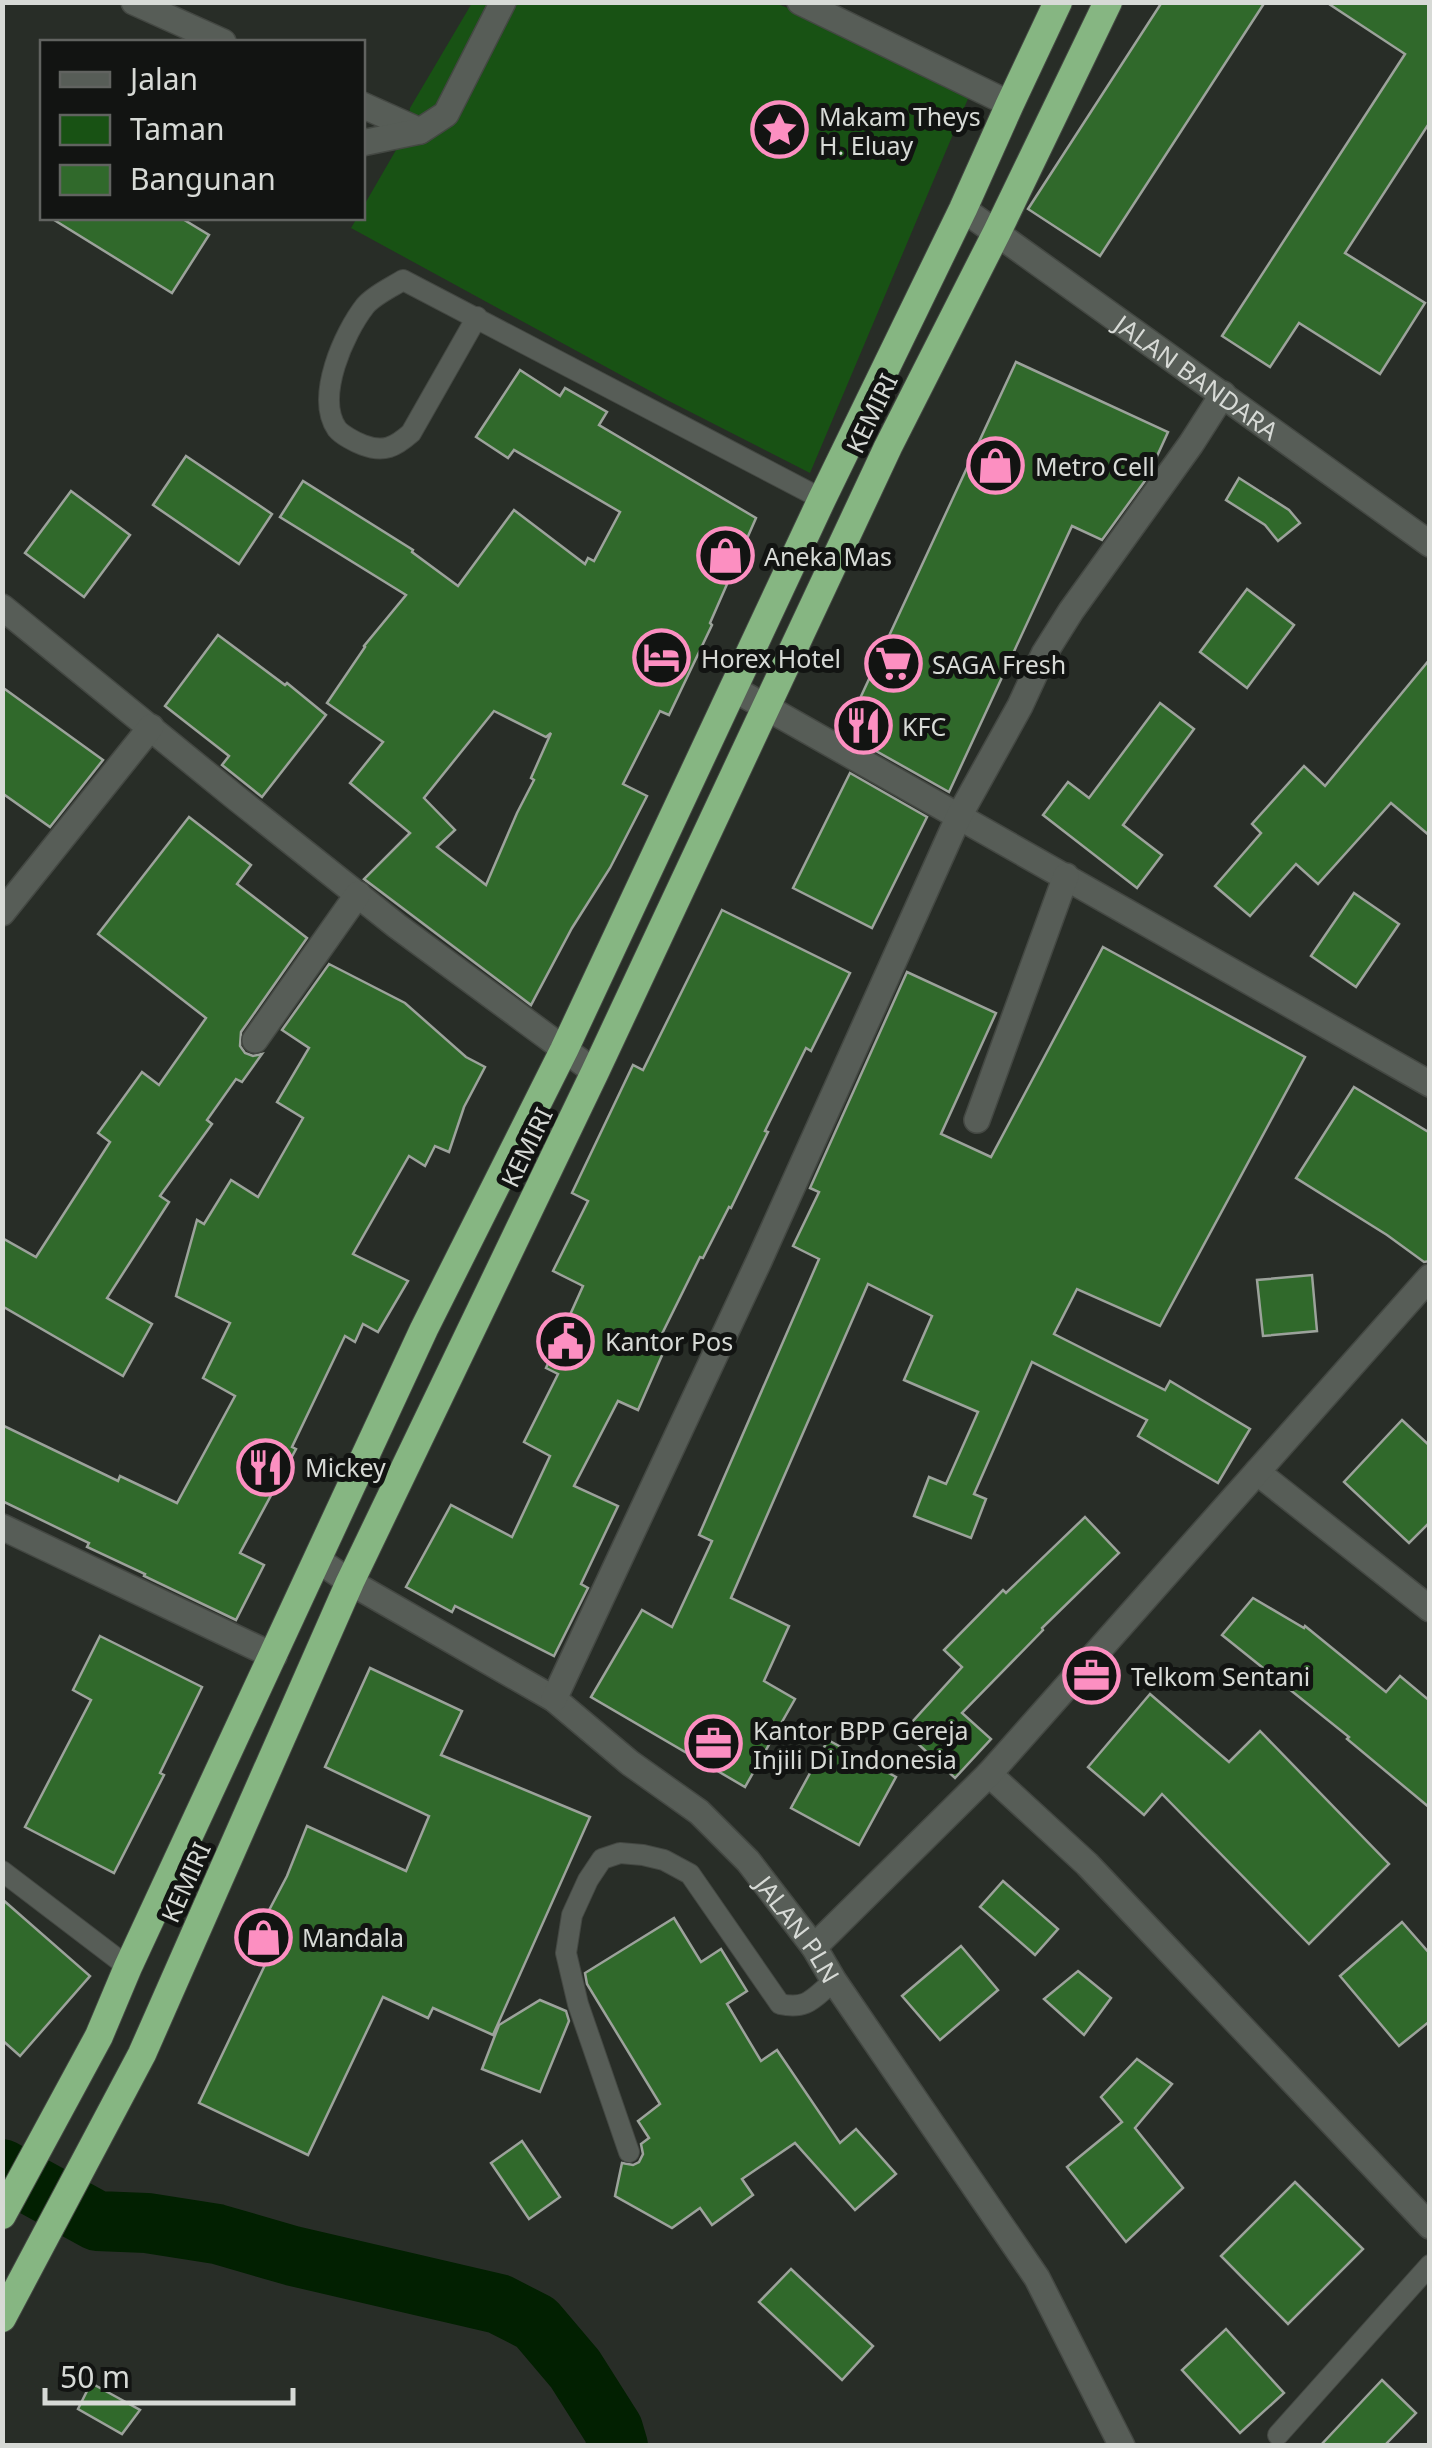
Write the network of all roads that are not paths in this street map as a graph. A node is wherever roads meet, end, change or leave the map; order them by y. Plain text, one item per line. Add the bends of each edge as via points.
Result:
1 (134, 2) edge
2 (502, 2) edge
3 (800, 2) edge
4 (1058, 2) edge
5 (1108, 2) edge
6 (219, 40) edge
7 (1010, 104) junction
8 (365, 106) edge
9 (420, 131) junction
10 (365, 142) edge
11 (964, 209) junction
12 (997, 232) junction
13 (477, 316) junction
14 (1222, 394) junction
15 (822, 499) junction
16 (1430, 544) edge
17 (2, 608) edge
18 (734, 689) junction
19 (766, 707) junction
20 (151, 727) junction
21 (959, 816) junction
22 (1066, 876) junction
23 (358, 894) junction
24 (2, 913) edge
25 (256, 1040) dead end
26 (564, 1050) junction
27 (596, 1072) junction
28 (1430, 1084) edge
29 (977, 1120) dead end
30 (1430, 1277) edge
31 (1257, 1472) junction
32 (2, 1527) edge
33 (318, 1560) junction
34 (350, 1582) junction
35 (1430, 1609) edge
36 (274, 1656) junction
37 (554, 1699) junction
38 (989, 1774) junction
39 (2, 1871) edge
40 (814, 1947) junction
41 (128, 1968) junction
42 (834, 1981) junction
43 (629, 2152) dead end
44 (2, 2216) edge
45 (1430, 2226) edge
46 (1430, 2265) edge
47 (2, 2318) edge
48 (1278, 2435) dead end
49 (1122, 2446) edge

1 - 6 street
2 - 9 street via 446,114
3 - 7 street
4 - 7 highway, KEMIRI
5 - 12 highway, KEMIRI
7 - 11 highway, KEMIRI
8 - 9 street
9 - 10 street
11 - 12 street, JALAN BANDARA
11 - 15 highway, KEMIRI
12 - 14 street, JALAN BANDARA
12 - 19 highway, KEMIRI
13 - 13 lane via 404,280 366,304 329,384 338,431 384,451 397,446 411,433
13 - 15 lane
14 - 16 street, JALAN BANDARA
14 - 21 street via 1044,654
15 - 18 highway, KEMIRI
17 - 20 street
18 - 19 street
18 - 26 highway, KEMIRI
19 - 21 street
19 - 27 highway, KEMIRI
20 - 23 street
20 - 24 street
21 - 22 street
21 - 37 street
22 - 28 street
22 - 29 street
23 - 25 street
23 - 26 street
26 - 27 street
26 - 33 highway, KEMIRI
27 - 34 highway, KEMIRI
30 - 31 street
31 - 35 street
31 - 38 street
32 - 36 street
33 - 34 street, JALAN PLN
33 - 36 highway, KEMIRI
34 - 37 street, JALAN PLN
34 - 47 highway, KEMIRI via 142,2054
36 - 41 highway, KEMIRI
37 - 40 street, JALAN PLN via 699,1812 748,1861
38 - 40 street
38 - 45 street via 1087,1864
39 - 41 lane
40 - 42 street, JALAN PLN
41 - 44 highway, KEMIRI
42 - 43 lane via 796,2008 780,2004 690,1874 643,1854 602,1860 572,1915 566,1953
42 - 49 street, JALAN PLN via 1037,2278
46 - 48 lane

